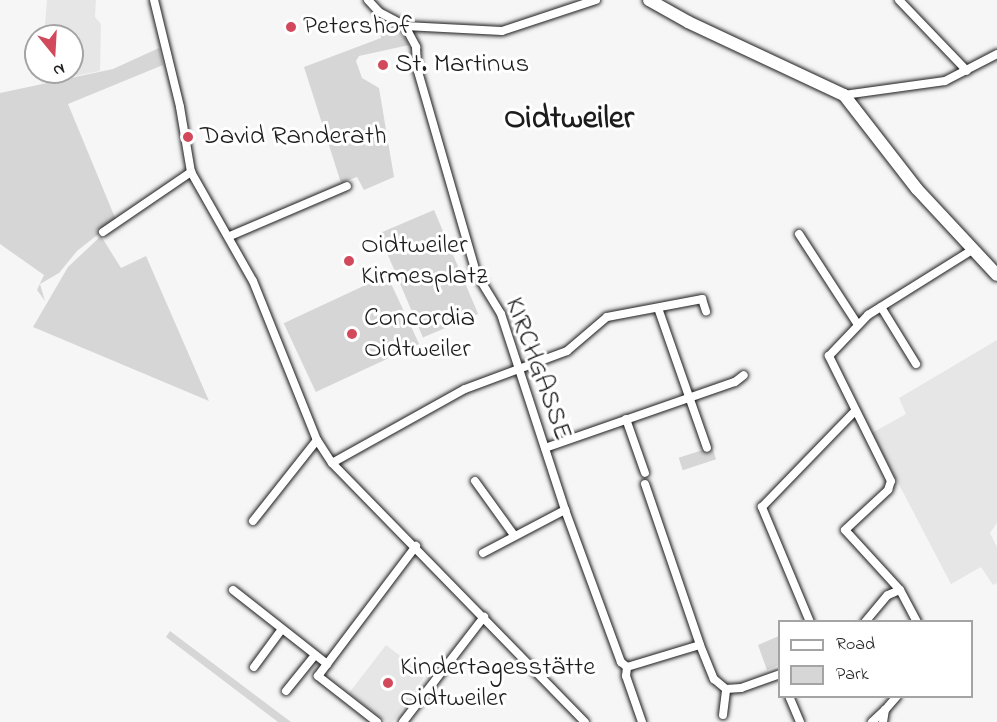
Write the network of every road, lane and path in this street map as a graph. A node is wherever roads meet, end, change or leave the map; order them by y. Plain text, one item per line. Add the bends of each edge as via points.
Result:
1 (154, 0) edge
2 (368, 0) edge
3 (596, 0) edge
4 (649, 0) edge
5 (899, 0) edge
6 (405, 26) junction
7 (997, 54) edge
8 (967, 71) junction
9 (844, 95) junction
10 (191, 172) junction
11 (347, 186) dead end
12 (103, 232) dead end
13 (799, 234) dead end
14 (230, 236) junction
15 (972, 250) junction
16 (997, 275) edge
17 (658, 308) junction
18 (881, 308) junction
19 (706, 311) dead end
20 (858, 325) junction
21 (916, 364) dead end
22 (518, 368) junction
23 (744, 375) dead end
24 (689, 397) junction
25 (855, 411) junction
26 (626, 419) junction
27 (317, 440) junction
28 (545, 448) junction
29 (707, 448) dead end
30 (332, 463) junction
31 (645, 473) dead end
32 (475, 481) dead end
33 (645, 484) dead end
34 (566, 510) junction
35 (253, 521) dead end
36 (514, 535) junction
37 (416, 546) junction
38 (483, 553) dead end
39 (233, 590) dead end
40 (900, 590) junction
41 (484, 617) junction
42 (810, 620) edge
43 (866, 620) edge
44 (916, 620) edge
45 (282, 628) junction
46 (700, 645) junction
47 (315, 655) junction
48 (327, 664) junction
49 (254, 667) dead end
50 (627, 667) junction
51 (778, 674) edge
52 (726, 689) junction
53 (286, 691) dead end
54 (790, 698) edge
55 (895, 698) edge
56 (885, 710) junction
57 (723, 716) dead end
58 (377, 722) edge
59 (403, 722) edge
60 (585, 722) edge
61 (642, 722) edge
62 (800, 722) edge
63 (872, 722) edge
64 (882, 722) edge

1 - 10 street
2 - 6 street via 379,12
3 - 6 street via 502,31
4 - 9 street
5 - 8 street
6 - 22 street, KIRCHGASSE via 416,46 417,68 477,273 501,314
7 - 8 street
8 - 9 street via 945,81
9 - 15 street via 917,189
10 - 12 street
10 - 14 street
11 - 14 street
13 - 20 street
14 - 27 street via 253,281
15 - 16 street
15 - 18 street
17 - 19 street via 702,299
17 - 22 street via 607,317 567,351
17 - 24 street
18 - 20 street
18 - 21 street
20 - 25 street via 828,356
22 - 28 street, KIRCHGASSE
22 - 30 street via 465,389
23 - 24 street
24 - 26 street
24 - 29 street
25 - 40 street via 891,481 888,490 845,531
25 - 42 street via 762,507
26 - 28 street
26 - 31 street
27 - 30 street
27 - 35 street
28 - 34 street, KIRCHGASSE
30 - 37 street
32 - 36 street
33 - 46 street
34 - 36 street
34 - 50 street, KIRCHGASSE via 621,662
36 - 38 street
37 - 41 street
37 - 48 street
39 - 45 street
40 - 43 street via 888,595
40 - 44 street
41 - 59 street
41 - 60 street
45 - 47 street
45 - 49 street
46 - 50 street
46 - 52 street via 714,679
47 - 48 street
47 - 53 street
48 - 58 street via 318,676
50 - 61 street, KIRCHGASSE via 626,676
51 - 52 street via 741,688
52 - 57 street
54 - 62 street
55 - 56 street
56 - 63 street
56 - 64 street

